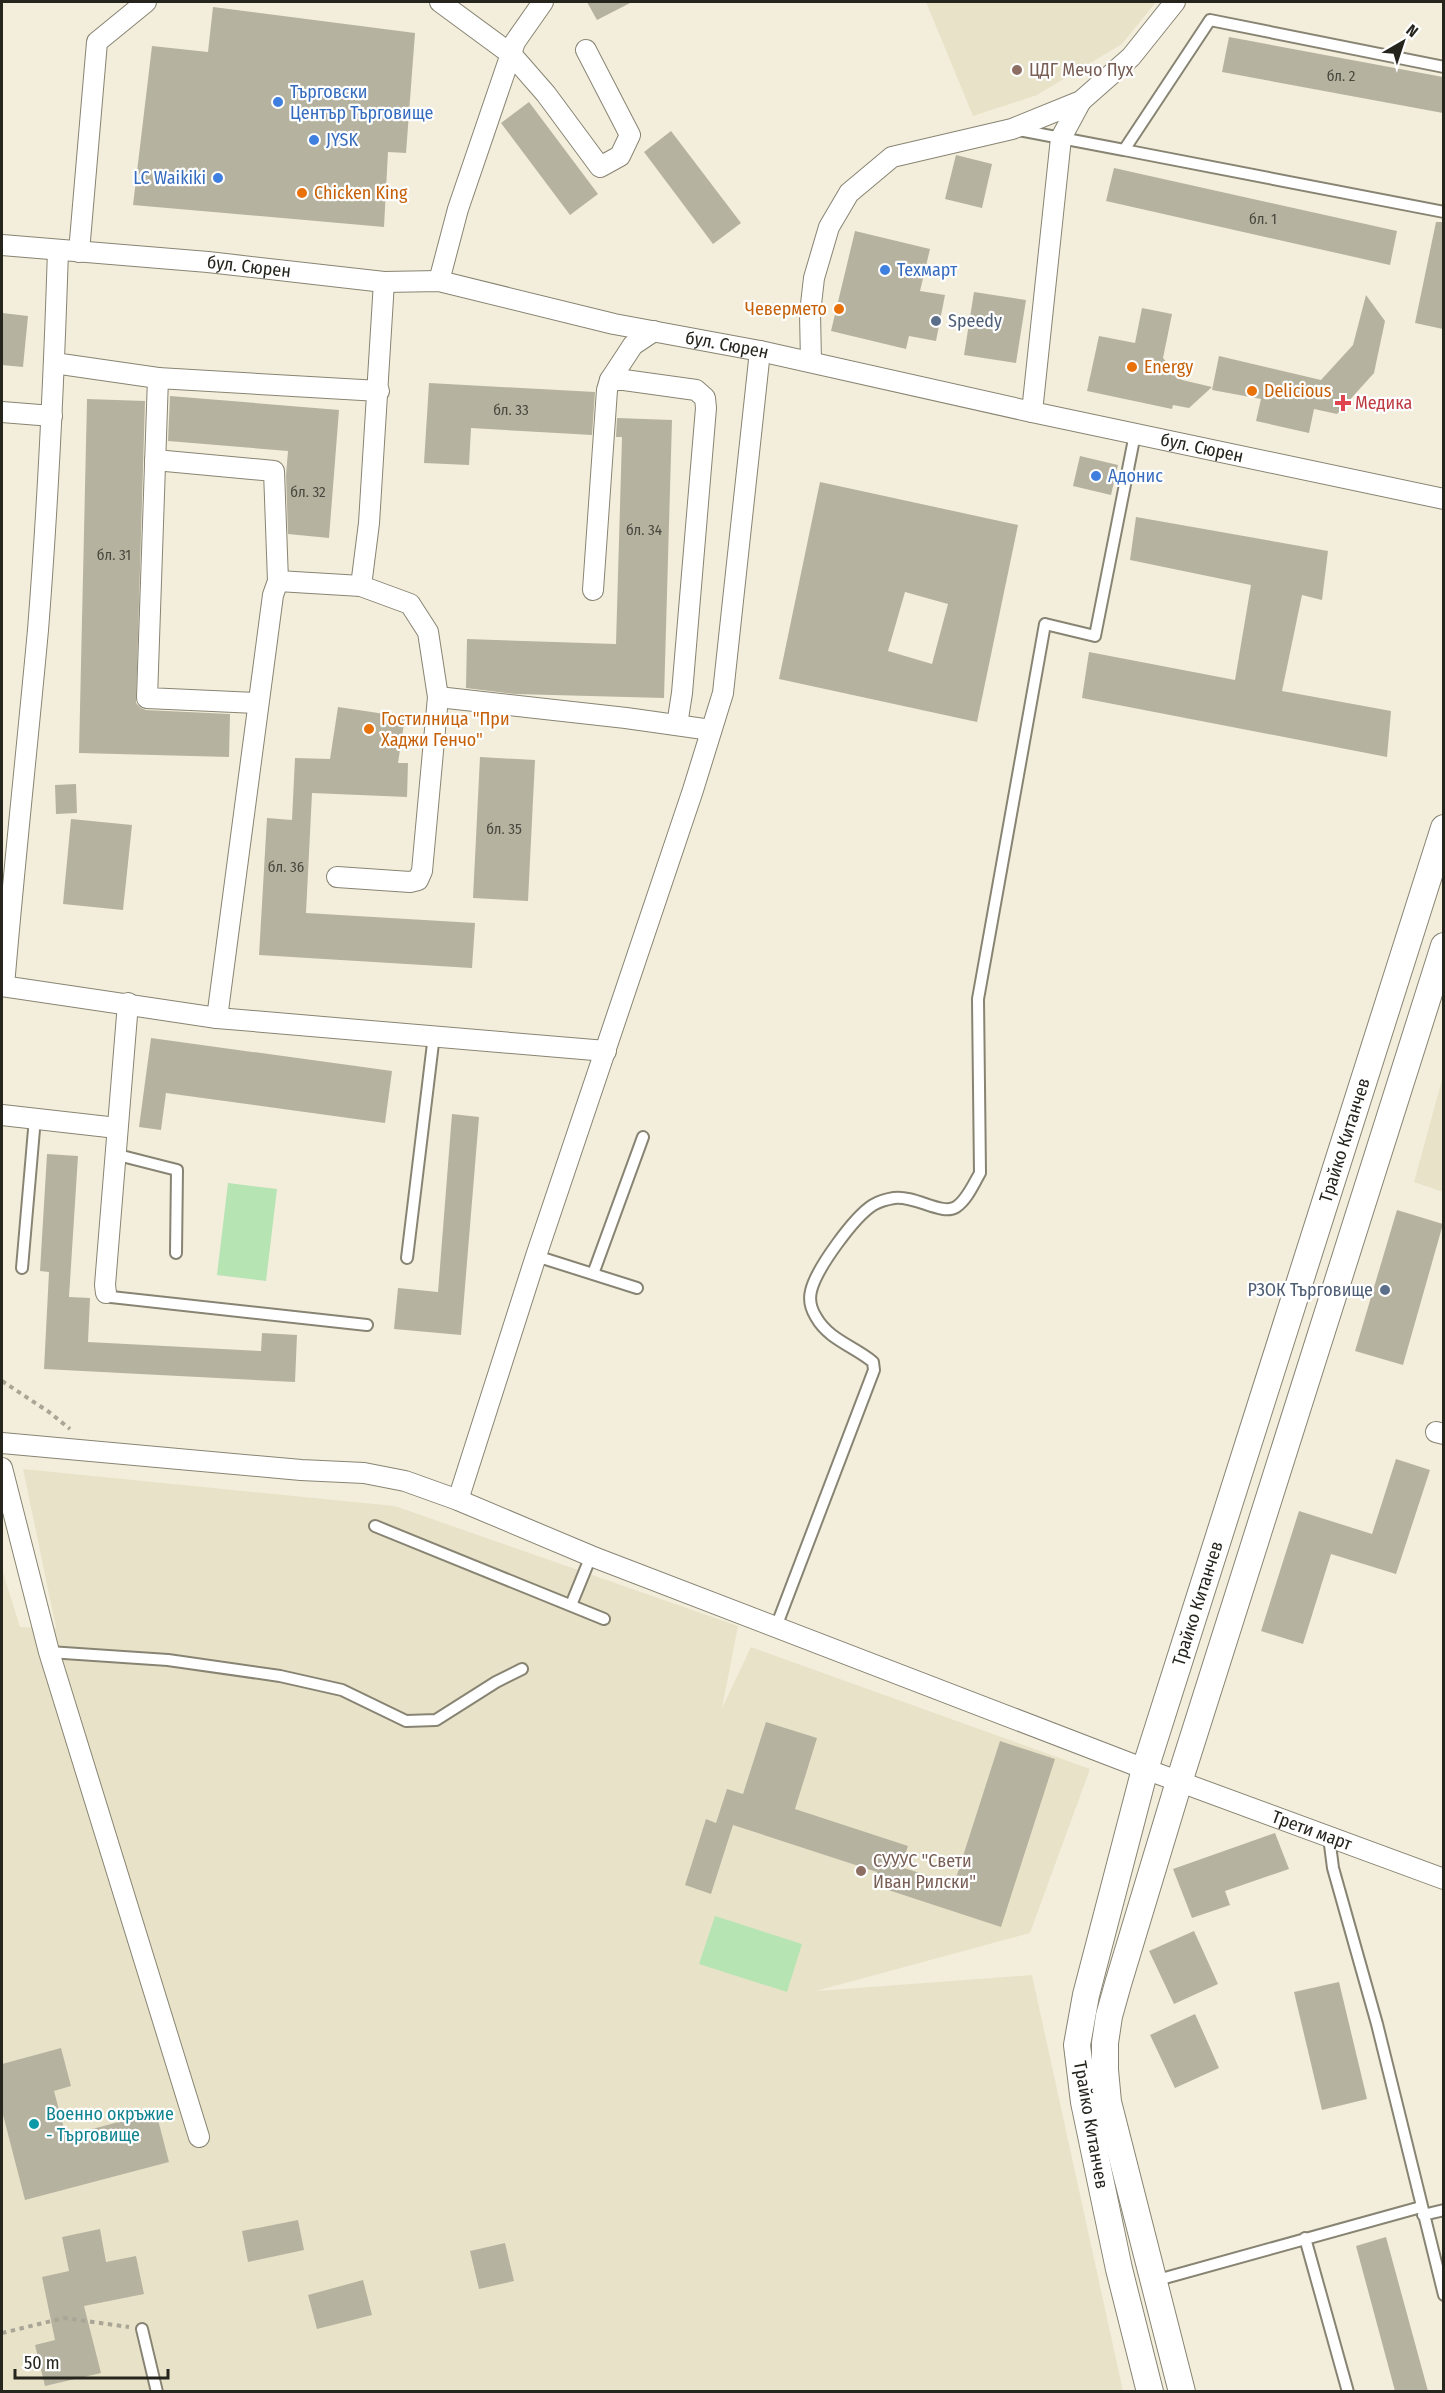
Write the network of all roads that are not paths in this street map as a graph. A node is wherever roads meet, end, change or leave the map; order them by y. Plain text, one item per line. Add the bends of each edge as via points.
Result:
1 (146, 2) edge
2 (440, 2) edge
3 (543, 2) edge
4 (1175, 2) edge
5 (586, 50) dead end
6 (512, 55) junction
7 (1443, 67) edge
8 (1081, 101) junction
9 (1012, 129) junction
10 (1061, 138) junction
11 (1125, 150) junction
12 (1443, 212) edge
13 (2, 244) edge
14 (58, 250) junction
15 (79, 252) junction
16 (439, 281) junction
17 (384, 282) junction
18 (654, 331) junction
19 (760, 351) junction
20 (811, 362) junction
21 (54, 363) junction
22 (158, 378) junction
23 (610, 380) junction
24 (379, 392) junction
25 (2, 412) edge
26 (1032, 412) junction
27 (52, 416) junction
28 (1136, 434) junction
29 (155, 460) junction
30 (1443, 499) edge
31 (278, 581) junction
32 (361, 586) junction
33 (593, 590) dead end
34 (438, 697) junction
35 (258, 703) junction
36 (677, 725) junction
37 (711, 730) junction
38 (1443, 828) edge
39 (337, 877) dead end
40 (1443, 946) edge
41 (3, 986) edge
42 (128, 1003) junction
43 (216, 1018) junction
44 (434, 1035) junction
45 (606, 1051) junction
46 (2, 1115) edge
47 (35, 1118) junction
48 (117, 1128) junction
49 (643, 1137) dead end
50 (114, 1154) junction
51 (176, 1253) dead end
52 (536, 1256) junction
53 (407, 1258) dead end
54 (22, 1268) dead end
55 (593, 1274) junction
56 (637, 1288) dead end
57 (106, 1293) joint
58 (367, 1325) dead end
59 (2, 1443) edge
60 (2, 1468) edge
61 (458, 1500) junction
62 (375, 1526) dead end
63 (591, 1556) junction
64 (571, 1605) junction
65 (604, 1619) dead end
66 (776, 1627) junction
67 (49, 1652) junction
68 (522, 1669) dead end
69 (1145, 1769) junction
70 (1179, 1782) junction
71 (1329, 1837) junction
72 (1443, 1879) edge
73 (199, 2137) dead end
74 (1443, 2210) edge
75 (1422, 2211) junction
76 (1305, 2238) junction
77 (1154, 2281) junction
78 (1443, 2295) edge
79 (142, 2329) road end
80 (157, 2391) edge
81 (1150, 2391) edge
82 (1182, 2391) edge
83 (1348, 2391) edge

1 - 15 street via 97,42
2 - 6 street
3 - 6 street via 515,42
4 - 8 street via 1131,57
5 - 6 street via 630,135 620,156 600,167
6 - 16 street via 458,209
7 - 11 lane via 1210,20
8 - 9 street
8 - 10 street
9 - 10 lane
9 - 20 street via 892,157 849,192 829,227 814,278
10 - 11 lane
10 - 26 street
11 - 12 lane
13 - 14 street, бул. Сюрен
14 - 15 street, бул. Сюрен
14 - 21 street
15 - 17 street, бул. Сюрен
16 - 17 street, бул. Сюрен
16 - 18 street, бул. Сюрен
17 - 24 street
18 - 19 street, бул. Сюрен
18 - 23 street via 633,345
19 - 20 street, бул. Сюрен
19 - 37 street via 723,693
20 - 26 street, бул. Сюрен
21 - 22 street
21 - 27 street
22 - 24 street
22 - 29 street
23 - 33 street via 604,409
23 - 36 street via 696,390 705,398
24 - 32 street
25 - 27 street
26 - 28 street, бул. Сюрен
27 - 41 street via 38,630
28 - 30 street, бул. Сюрен
28 - 66 lane via 1095,636 1045,624 978,999 980,1173 956,1207 942,1209 909,1197 873,1205 833,1250 810,1292 815,1317 828,1333 873,1362 874,1370
29 - 31 street via 274,471
29 - 35 street via 147,698
31 - 32 street
31 - 35 street
32 - 34 street via 410,604 428,632
34 - 36 street
34 - 39 street via 418,880
35 - 43 street
36 - 37 street
37 - 45 street
38 - 69 street, Трайко Китанчев
40 - 70 street, Трайко Китанчев
41 - 42 street
42 - 43 street
42 - 48 street
43 - 44 street
44 - 45 street
44 - 53 lane
45 - 52 street
46 - 47 street
47 - 48 street
47 - 54 lane
48 - 50 street
49 - 55 lane
50 - 51 lane via 177,1170
50 - 57 street
52 - 55 lane
52 - 61 street
55 - 56 lane
57 - 58 lane via 111,1297
59 - 61 street, Трети март via 364,1473 405,1481
60 - 67 street
61 - 63 street, Трети март
62 - 64 lane
63 - 64 lane
63 - 66 street, Трети март
64 - 65 lane
66 - 69 street, Трети март
67 - 68 lane via 168,1660 280,1676 342,1690 406,1721 436,1720
67 - 73 street
69 - 70 street, Трети март
69 - 81 street, Трайко Китанчев via 1086,1995 1077,2045 1084,2102 1119,2269
70 - 71 street, Трети март
70 - 77 street, Трайко Китанчев via 1115,1994 1105,2043 1108,2102
71 - 72 street, Трети март
71 - 75 lane via 1333,1868 1377,2024
74 - 75 lane
75 - 76 lane
75 - 78 lane
76 - 77 lane
76 - 83 lane
77 - 82 street, Трайко Китанчев
79 - 80 lane

